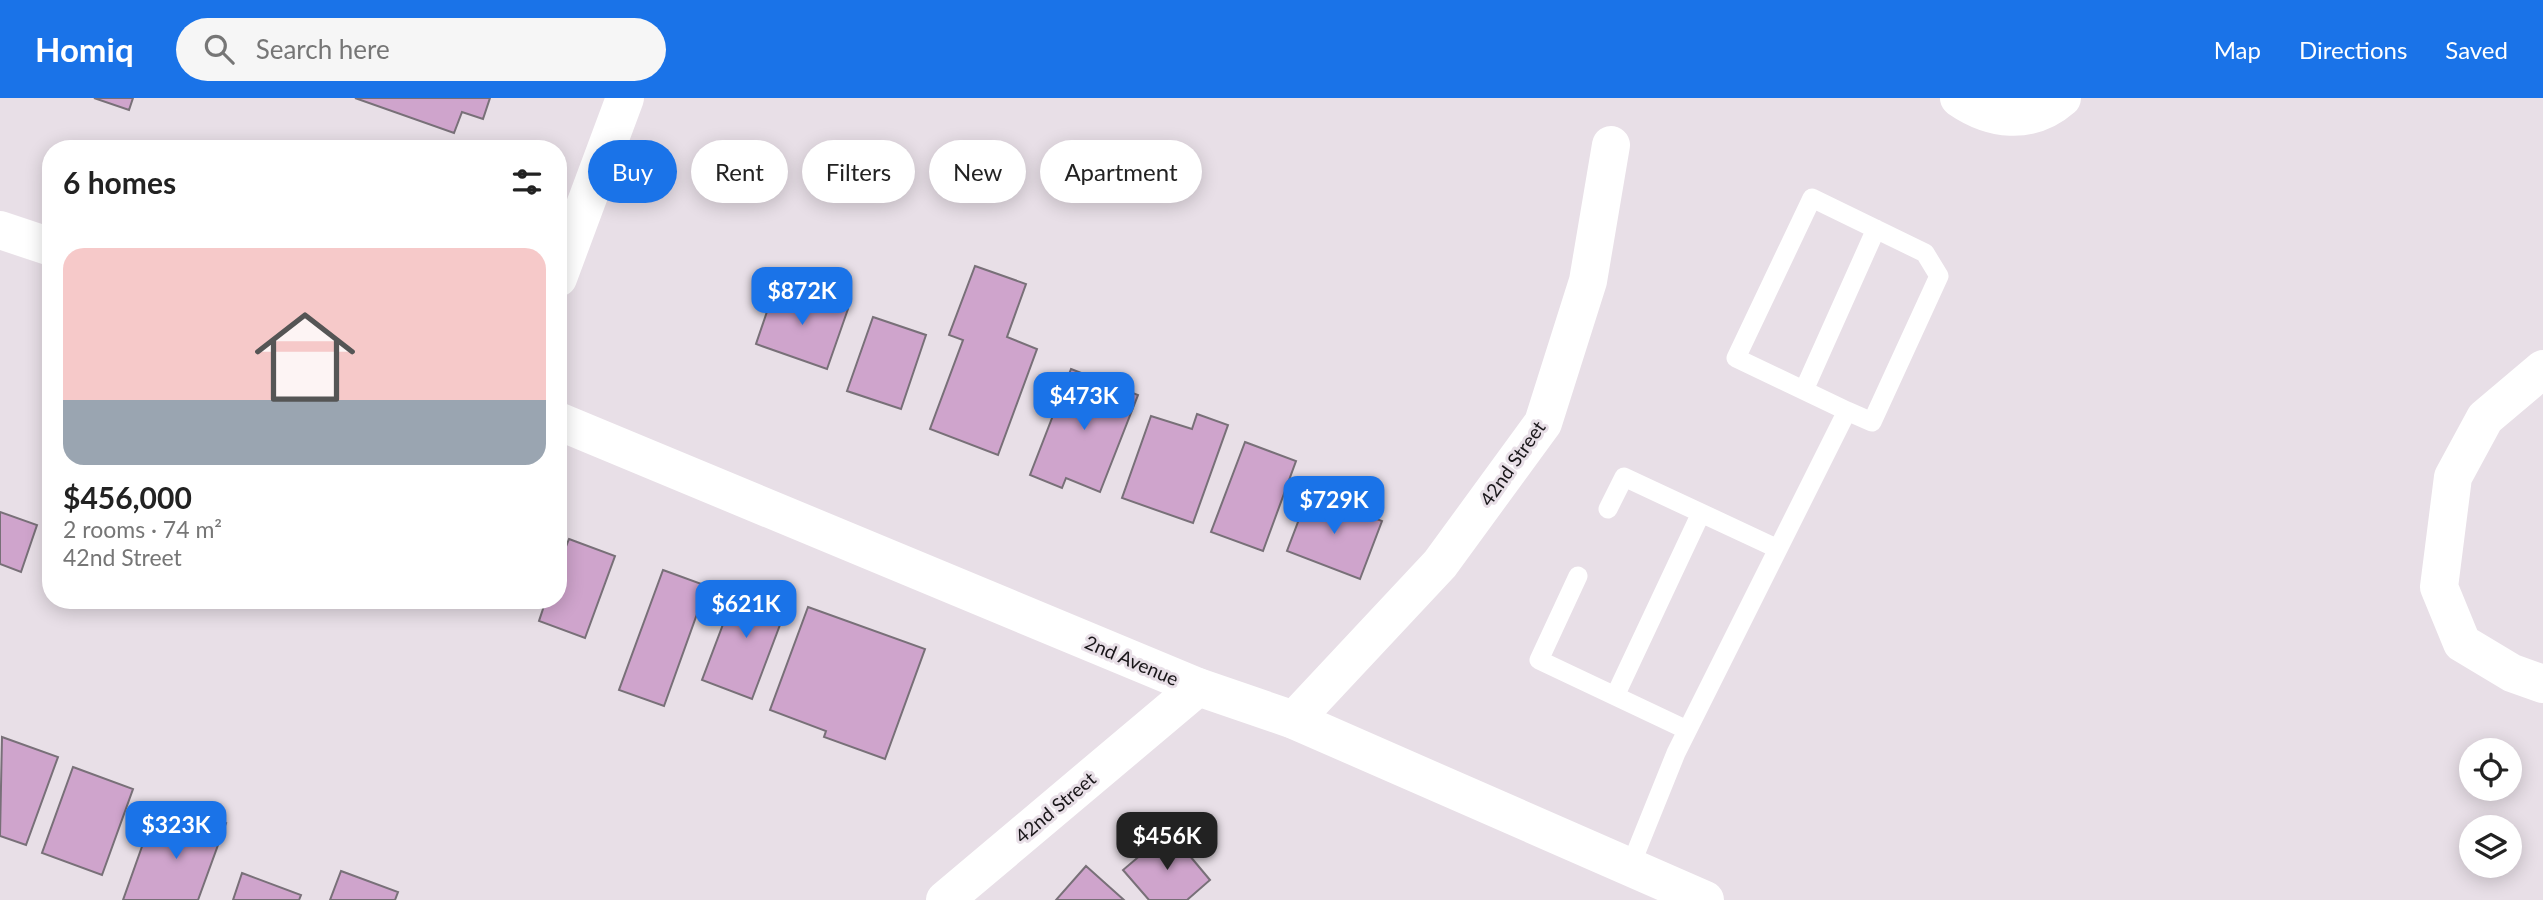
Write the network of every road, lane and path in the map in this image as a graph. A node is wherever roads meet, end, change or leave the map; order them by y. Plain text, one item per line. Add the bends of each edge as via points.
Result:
1 (625, 98) edge
2 (1959, 98) edge
3 (2062, 98) edge
4 (1611, 145) dead end
5 (569, 216) edge
6 (1876, 229) junction
7 (0, 230) edge
8 (42, 244) edge
9 (2543, 369) edge
10 (1804, 390) junction
11 (1847, 411) junction
12 (567, 425) edge
13 (1608, 509) dead end
14 (1701, 513) junction
15 (1776, 548) junction
16 (1578, 576) dead end
17 (2543, 684) edge
18 (1198, 687) junction
19 (1615, 696) junction
20 (1294, 720) junction
21 (1687, 730) junction
22 (1630, 867) junction
23 (945, 900) edge
24 (1705, 900) edge

1 - 5 street
2 - 3 street via 1980,113 2015,119
4 - 20 street, 42nd Street via 1588,281 1543,423 1440,565
6 - 10 lane
6 - 10 lane via 1812,198 1736,358
6 - 11 lane via 1925,253 1939,276 1872,422
7 - 8 street
9 - 17 street via 2485,418 2453,477 2439,587 2462,643 2512,673
10 - 11 lane
11 - 15 lane
12 - 18 street, 2nd Avenue
13 - 14 lane via 1624,477
14 - 15 lane
14 - 19 lane
15 - 21 lane
16 - 19 lane via 1539,660
18 - 20 street, 2nd Avenue
18 - 23 street, 42nd Street
19 - 21 lane
20 - 22 street, 2nd Avenue
21 - 22 lane
22 - 24 street, 2nd Avenue

